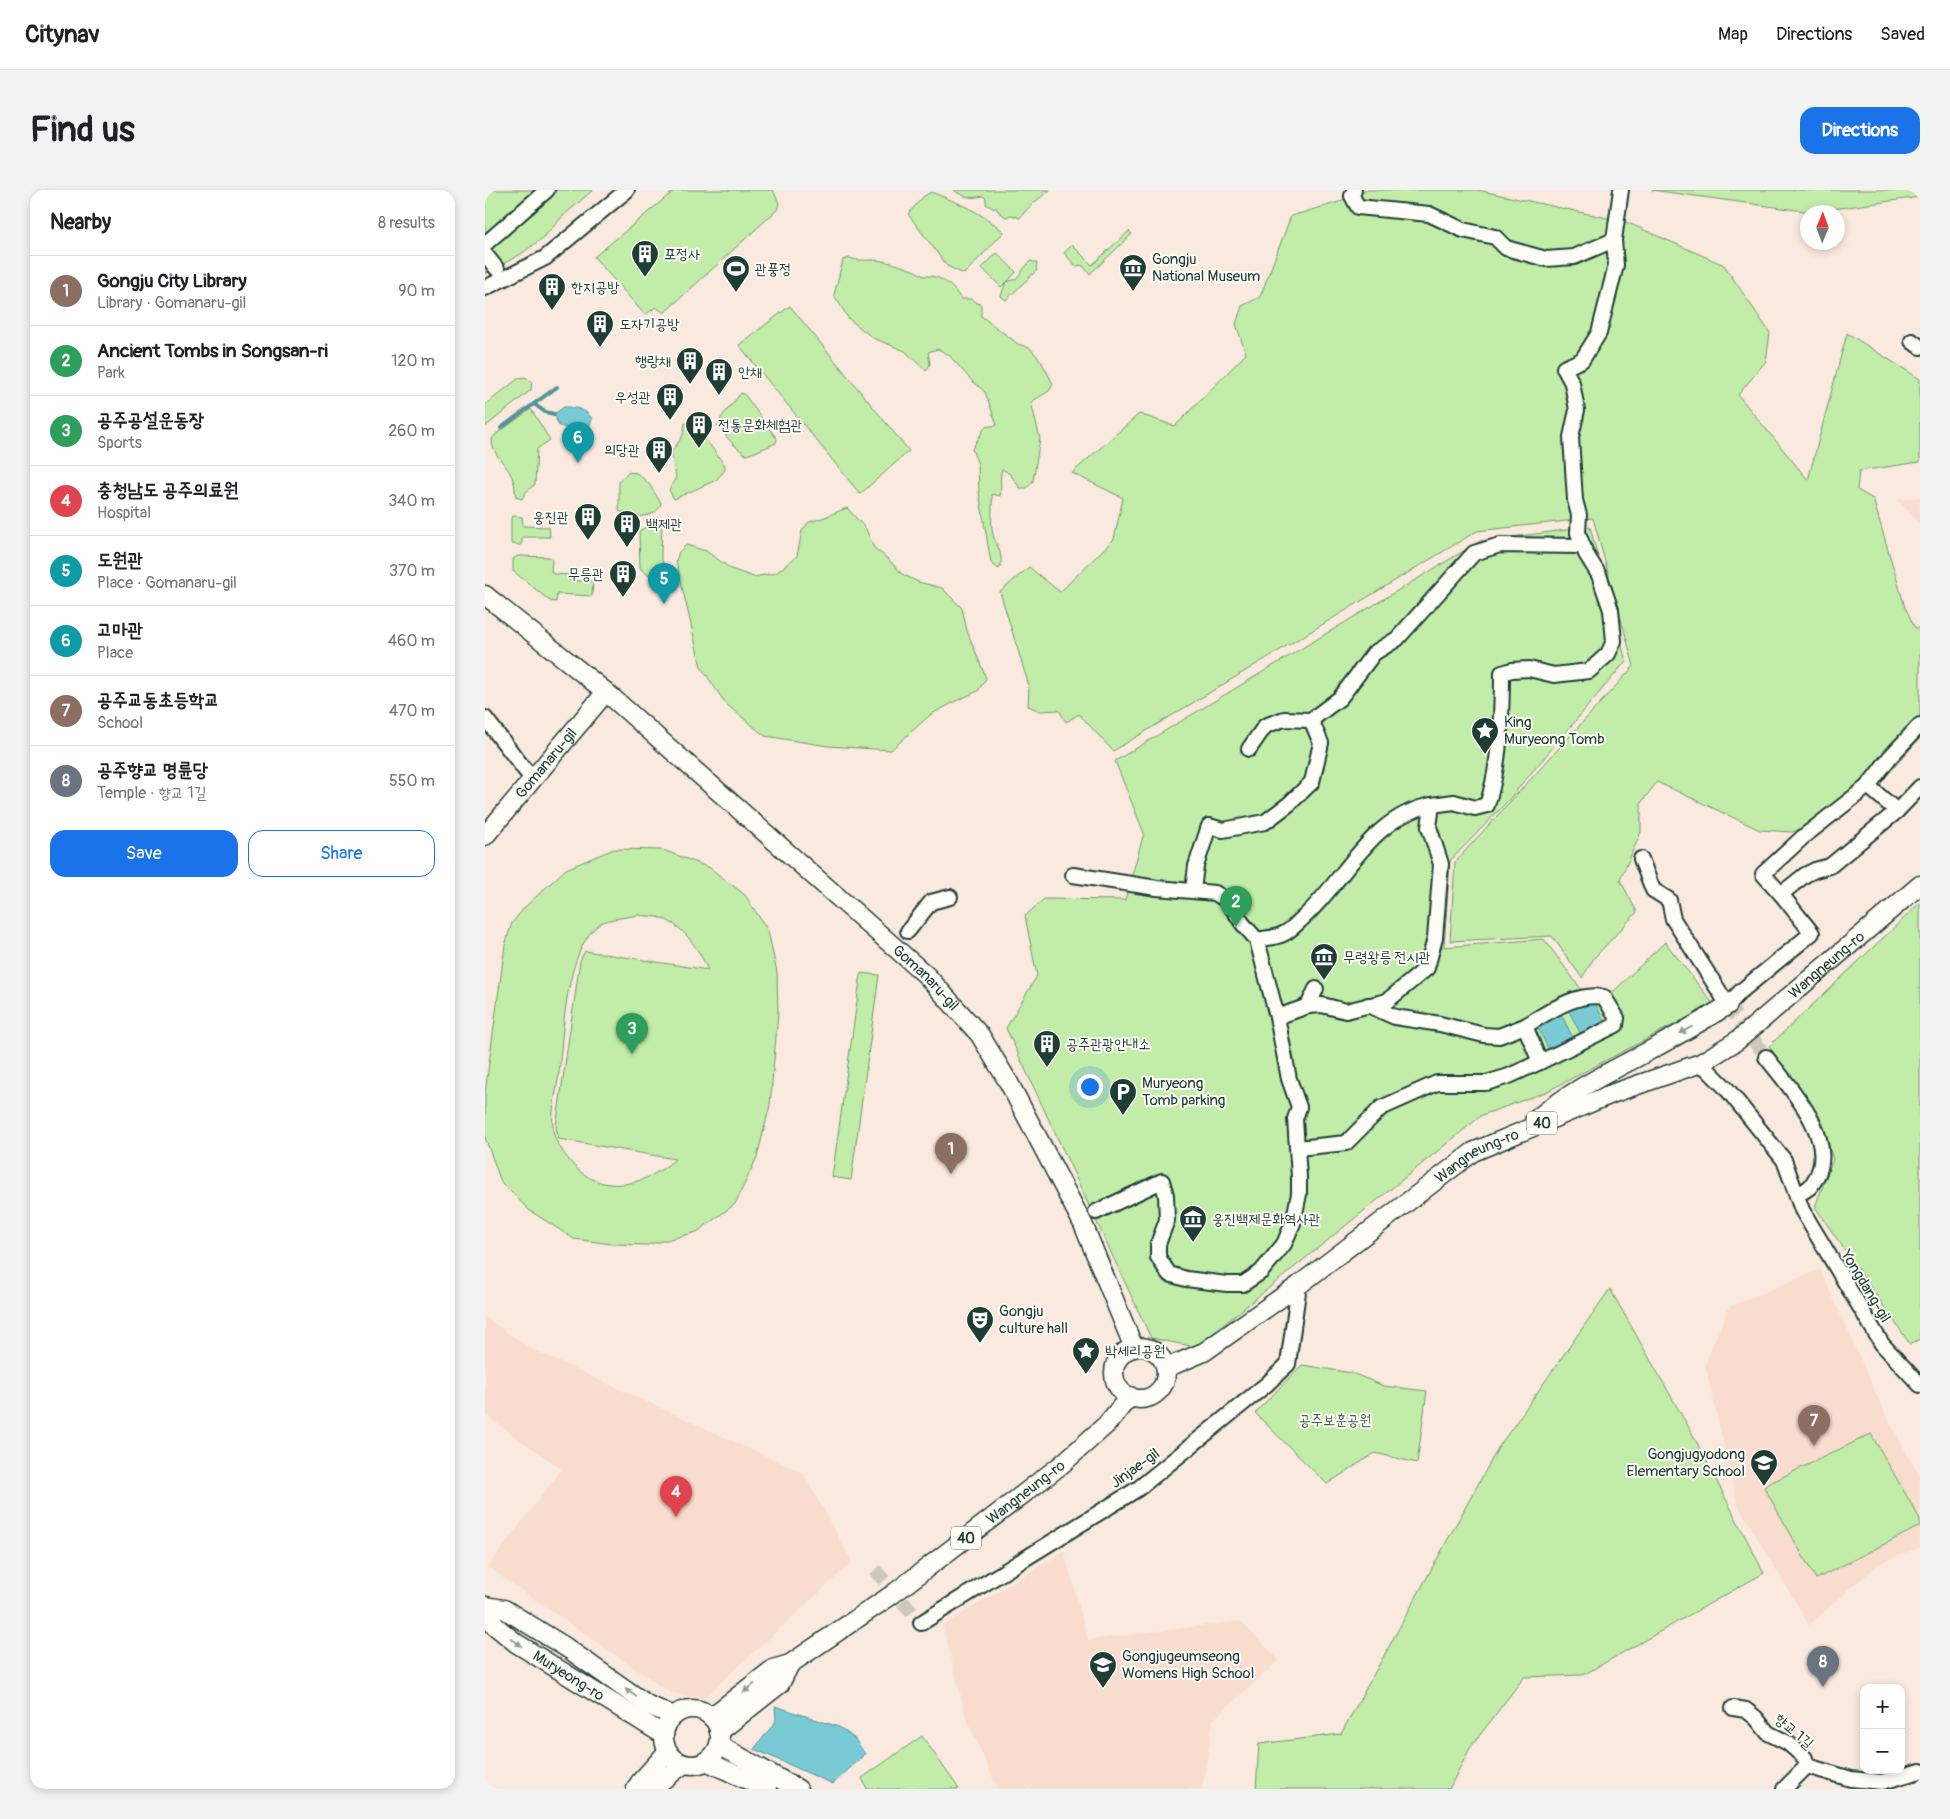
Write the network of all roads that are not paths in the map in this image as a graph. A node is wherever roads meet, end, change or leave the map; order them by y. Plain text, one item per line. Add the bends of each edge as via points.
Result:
1 (547, 190) edge
2 (627, 190) edge
3 (1354, 190) edge
4 (1621, 190) edge
5 (1614, 240) junction
6 (485, 244) edge
7 (485, 254) edge
8 (497, 269) dead end
9 (485, 288) edge
10 (1583, 546) junction
11 (485, 595) edge
12 (607, 692) junction
13 (485, 718) edge
14 (1311, 720) junction
15 (1920, 725) edge
16 (1249, 749) dead end
17 (532, 779) junction
18 (1868, 786) junction
19 (1920, 787) edge
20 (1432, 805) junction
21 (1897, 811) junction
22 (485, 836) edge
23 (1641, 858) dead end
24 (1073, 875) dead end
25 (1920, 885) edge
26 (1193, 890) junction
27 (1781, 894) junction
28 (951, 897) dead end
29 (908, 932) dead end
30 (1257, 940) junction
31 (1316, 989) dead end
32 (1728, 1005) junction
33 (1308, 1006) junction
34 (1368, 1006) junction
35 (1277, 1017) junction
36 (1525, 1026) junction
37 (1766, 1057) tunnel mouth
38 (1540, 1062) junction
39 (1701, 1063) junction
40 (1521, 1132) junction
41 (1298, 1148) junction
42 (1797, 1195) junction
43 (1096, 1212) dead end
44 (1299, 1285) junction
45 (1134, 1348) junction
46 (1166, 1368) junction
47 (1920, 1385) edge
48 (1130, 1396) junction
49 (485, 1606) edge
50 (921, 1623) dead end
51 (1733, 1708) dead end
52 (674, 1716) junction
53 (716, 1731) junction
54 (666, 1743) junction
55 (706, 1761) junction
56 (684, 1764) junction
57 (1807, 1766) junction
58 (1920, 1770) edge
59 (636, 1789) edge
60 (651, 1789) edge
61 (767, 1789) edge
62 (798, 1789) edge
63 (1784, 1789) edge

1 - 6 street
2 - 9 street via 545,258
3 - 5 street via 1352,196 1358,207 1429,214 1463,230 1495,237 1506,248 1547,258 1574,257
4 - 5 street
5 - 10 street via 1616,265 1599,333 1582,360 1564,368 1572,383 1577,410 1571,437 1578,533
7 - 8 street
10 - 14 street via 1500,545 1474,553 1397,639 1374,653 1339,698
10 - 20 street via 1599,575 1611,610 1614,641 1608,654 1589,671 1554,675 1529,670 1503,673 1493,789 1487,805 1475,808 1455,802
11 - 12 main road, Gomanaru-gil
12 - 17 main road, Gomanaru-gil
12 - 45 main road, Gomanaru-gil via 927,976 980,1035 1083,1224
13 - 17 street
14 - 16 street via 1284,719 1265,726
14 - 26 street via 1321,743 1312,782 1265,822 1223,830 1209,826 1196,866
15 - 18 street
17 - 22 main road, Gomanaru-gil
18 - 21 street
18 - 27 street via 1803,836 1763,874
19 - 21 street
20 - 30 street via 1417,807 1369,840 1311,911 1284,934
20 - 34 street via 1429,827 1441,864 1435,938 1427,968 1387,1001
21 - 27 street via 1830,866 1805,875
23 - 32 street via 1653,890 1669,900 1673,919
24 - 26 street
25 - 39 main road, Wangneung-ro / 40 via 1739,1040
26 - 30 street via 1215,893 1228,901
27 - 32 street via 1812,933
28 - 29 street via 931,902
30 - 35 street
31 - 33 street
32 -> 40 main road via 1596,1077 1555,1103
33 - 34 street via 1322,1005 1346,1011
33 - 35 street
34 - 36 street via 1395,1017 1484,1035 1499,1036
35 - 41 street via 1289,1079 1299,1107 1295,1119
36 - 38 street
36 - 38 street via 1573,1000 1595,995 1604,997 1617,1018 1616,1025
37 - 42 street via 1817,1131 1822,1153 1820,1170 1811,1187
38 - 41 street via 1486,1083 1437,1083 1381,1108 1346,1143
39 - 40 main road, Wangneung-ro / 40 via 1614,1093
39 - 42 street, Yongdang-gil via 1727,1089 1784,1160
40 - 44 main road, Wangneung-ro / 40 via 1473,1152
41 - 43 street via 1299,1194 1293,1223 1284,1244 1261,1272 1243,1284 1185,1279 1169,1274 1158,1257 1158,1244 1167,1220 1162,1181
42 - 47 street, Yongdang-gil via 1802,1210 1882,1344
44 - 46 main road, Wangneung-ro / 40 via 1204,1352
44 - 50 street, Jinjae-gil via 1288,1364 1267,1384 1139,1488
45 - 46 main road via 1143,1347 1157,1353
45 - 48 main road via 1120,1356 1115,1371 1119,1387
46 - 48 main road via 1166,1376 1158,1392 1142,1398
48 - 53 main road, Wangneung-ro / 40 via 1107,1424 1061,1465 893,1594 790,1664 773,1669
52 -> 49 main road, Muryeong-ro via 648,1705 504,1609
49 -> 54 main road, Muryeong-ro via 494,1625 516,1643
51 - 57 street, 향교 1길 via 1746,1710 1768,1733 1788,1743 1805,1758
52 - 53 main road via 697,1710
52 - 54 main road via 666,1727
53 - 55 main road, 40 via 712,1757
53 - 62 main road
54 - 56 main road via 672,1757
54 - 59 main road
55 - 56 main road
55 - 61 main road
56 - 60 main road
57 - 58 street via 1851,1778 1882,1782
57 - 63 street

